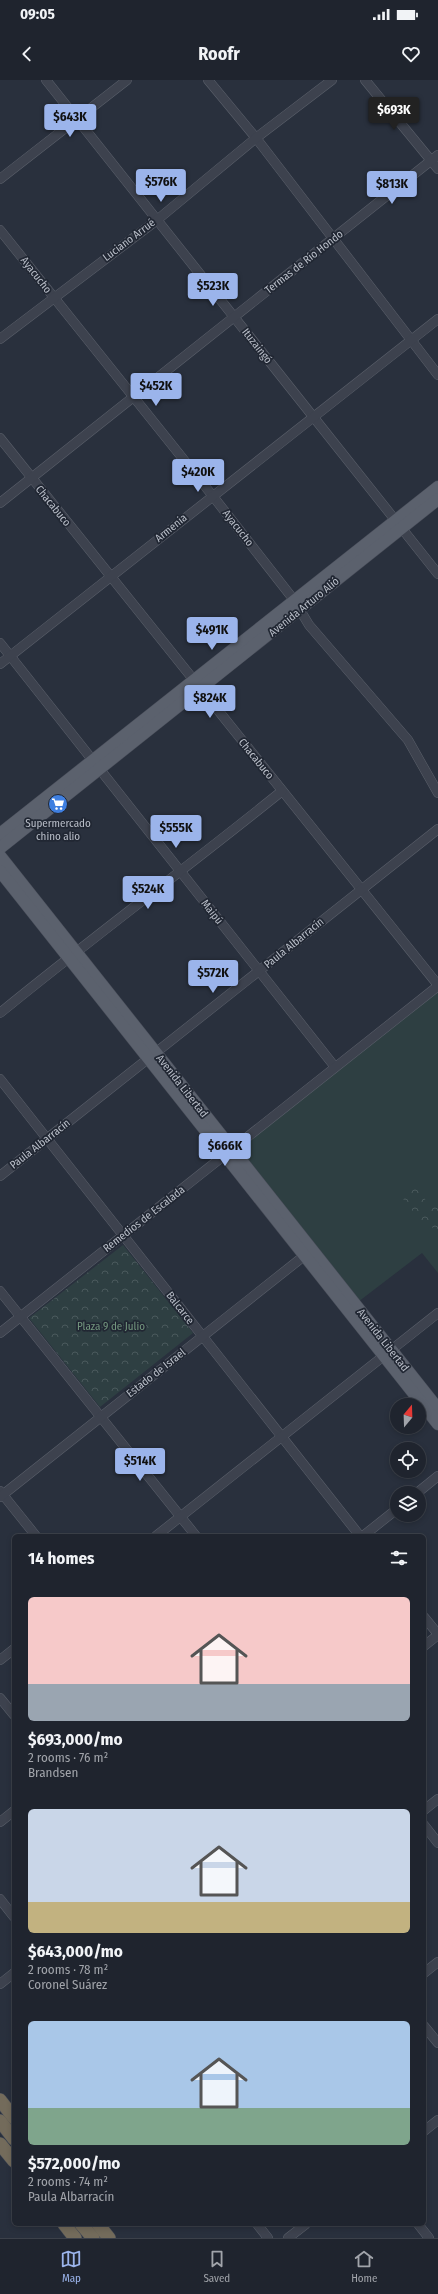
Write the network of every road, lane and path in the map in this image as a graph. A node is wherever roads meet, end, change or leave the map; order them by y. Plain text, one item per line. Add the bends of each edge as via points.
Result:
1 (46, 80) edge
2 (128, 80) edge
3 (208, 80) edge
4 (332, 80) edge
5 (366, 80) edge
6 (77, 119) junction
7 (256, 138) junction
8 (435, 158) edge
9 (438, 169) edge
10 (0, 179) edge
11 (157, 220) junction
12 (0, 230) edge
13 (332, 240) junction
14 (53, 298) junction
15 (234, 316) junction
16 (438, 319) edge
17 (0, 339) edge
18 (410, 341) junction
19 (438, 375) edge
20 (134, 397) junction
21 (314, 417) junction
22 (0, 438) edge
23 (31, 479) junction
24 (438, 487) edge
25 (212, 495) junction
26 (438, 499) edge
27 (0, 503) edge
28 (399, 524) junction
29 (438, 574) edge
30 (111, 577) junction
31 (297, 605) junction
32 (0, 643) edge
33 (10, 656) junction
34 (0, 664) edge
35 (197, 685) junction
36 (96, 765) junction
37 (282, 791) junction
38 (438, 793) edge
39 (438, 828) edge
40 (0, 834) edge
41 (0, 848) edge
42 (0, 856) edge
43 (0, 871) edge
44 (181, 872) junction
45 (362, 889) junction
46 (72, 954) junction
47 (259, 971) junction
48 (438, 986) edge
49 (0, 1014) edge
50 (152, 1055) junction
51 (335, 1067) junction
52 (0, 1079) edge
53 (47, 1139) junction
54 (228, 1152) junction
55 (0, 1176) edge
56 (123, 1235) junction
57 (308, 1252) junction
58 (0, 1290) edge
59 (438, 1313) edge
60 (20, 1316) junction
61 (0, 1332) edge
62 (202, 1336) junction
63 (388, 1353) junction
64 (438, 1409) edge
65 (101, 1416) junction
66 (438, 1424) edge
67 (282, 1436) junction
68 (438, 1476) edge
69 (426, 1486) edge
70 (1, 1494) edge
71 (390, 1514) edge
72 (181, 1516) junction
73 (34, 1534) edge
74 (158, 1534) edge
75 (194, 1534) edge
76 (360, 1534) edge
77 (365, 1534) edge
78 (426, 1619) edge
79 (438, 1634) edge
80 (426, 1644) edge
81 (12, 1651) edge
82 (0, 1660) edge
83 (0, 1698) edge
84 (12, 1713) edge
85 (438, 1799) edge
86 (426, 1808) edge
87 (12, 1812) edge
88 (0, 1822) edge
89 (426, 1828) edge
90 (438, 1843) edge
91 (0, 1899) edge
92 (12, 1914) edge
93 (438, 1962) edge
94 (426, 1971) edge
95 (12, 1975) edge
96 (0, 1984) edge
97 (426, 2028) edge
98 (438, 2043) edge
99 (0, 2100) edge
100 (12, 2115) edge
101 (438, 2120) edge
102 (0, 2121) edge
103 (426, 2129) edge
104 (12, 2136) edge
105 (12, 2138) edge
106 (0, 2145) edge
107 (12, 2159) edge
108 (66, 2226) edge
109 (84, 2226) edge
110 (102, 2226) edge
111 (259, 2226) edge
112 (303, 2226) edge
113 (420, 2226) edge
114 (75, 2238) edge
115 (93, 2238) edge
116 (109, 2238) edge
117 (268, 2238) edge
118 (288, 2238) edge
119 (429, 2238) edge

1 - 6 street, Ituzaingó
2 - 6 street
3 - 7 street
4 - 7 street, Luciano Arrué
5 - 8 street
6 - 10 street
6 - 11 street, Ituzaingó
7 - 11 street, Luciano Arrué
7 - 13 street
8 - 9 street
8 - 13 street, Termas de Río Hondo
11 - 14 street, Luciano Arrué
11 - 15 street, Ituzaingó
12 - 14 street, Ayacucho
13 - 15 street, Termas de Río Hondo
13 - 18 street
14 - 17 street, Luciano Arrué
14 - 20 street, Ayacucho
15 - 20 street, Termas de Río Hondo
15 - 21 street, Ituzaingó
16 - 18 street, Armenia
18 - 19 street
18 - 21 street, Armenia
20 - 23 street, Termas de Río Hondo
20 - 25 street, Ayacucho
21 - 25 street, Armenia
21 - 28 street, Ituzaingó
22 - 23 street, Chacabuco
23 - 27 street, Termas de Río Hondo
23 - 30 street, Chacabuco
24 - 28 main road, Avenida Arturo Alió
25 - 30 street, Armenia
25 - 31 street, Ayacucho
26 - 28 main road, Avenida Arturo Alió
28 - 29 street, Ituzaingó
28 - 31 main road, Avenida Arturo Alió
30 - 33 street, Armenia
30 - 35 street, Chacabuco
31 - 35 main road, Avenida Arturo Alió
31 - 38 street, Ayacucho via 336,659 408,740
32 - 33 street, Maipú
33 - 34 street, Armenia
33 - 36 street, Maipú
35 - 36 main road, Avenida Arturo Alió
35 - 37 street, Chacabuco
36 - 40 main road, Avenida Arturo Alió
36 - 41 main road, Avenida Arturo Alió
36 - 44 street, Maipú
37 - 44 street
37 - 45 street, Chacabuco
39 - 45 street, Paula Albarracín
42 - 46 main road, Avenida Libertad
43 - 46 main road, Avenida Libertad
44 - 46 street
44 - 47 street, Maipú
45 - 47 street, Paula Albarracín
45 - 48 street, Chacabuco
46 - 49 street
46 - 50 main road, Avenida Libertad
47 - 50 street, Paula Albarracín
47 - 51 street, Maipú
48 - 51 street, Remedios de Escalada
50 - 53 street, Paula Albarracín
50 - 54 main road, Avenida Libertad
51 - 54 street, Remedios de Escalada
52 - 53 street, Balcarce
53 - 55 street, Paula Albarracín
53 - 56 street, Balcarce
54 - 56 street, Remedios de Escalada
54 - 57 main road, Avenida Libertad
56 - 60 street, Remedios de Escalada
56 - 62 street, Balcarce
57 - 62 street, Estado de Israel
57 - 63 main road, Avenida Libertad
58 - 60 street
59 - 63 street
60 - 61 street, Remedios de Escalada
60 - 65 street
62 - 65 street, Estado de Israel
62 - 67 street, Balcarce
63 - 64 main road, Avenida Libertad
63 - 66 main road, Avenida Libertad
63 - 67 street
65 - 70 street, Estado de Israel
65 - 72 street
67 - 72 street
67 - 76 street, Balcarce
68 - 69 street
70 - 73 street
71 - 77 street
72 - 74 street
72 - 75 street
78 - 79 street
79 - 80 street
81 - 82 street
83 - 84 street
85 - 86 street
87 - 88 street
89 - 90 street
91 - 92 street
93 - 94 street
95 - 96 street
97 - 98 street
99 - 100 highway
101 - 103 street
102 - 104 highway
105 - 106 street
106 - 107 highway
108 - 114 highway
109 - 115 highway
110 - 116 highway
111 - 117 street
112 - 118 street
113 - 119 street

